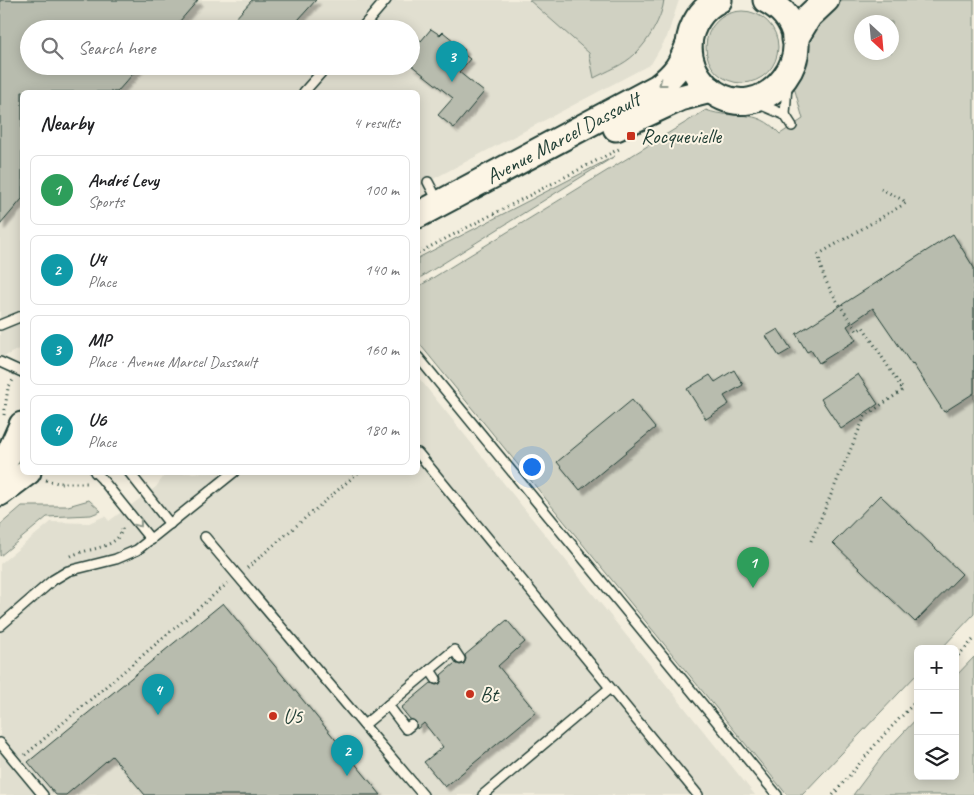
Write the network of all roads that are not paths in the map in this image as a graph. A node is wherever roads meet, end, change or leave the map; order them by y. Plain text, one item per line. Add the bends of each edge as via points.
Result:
1 (386, 0) edge
2 (720, 0) edge
3 (766, 0) edge
4 (826, 0) edge
5 (369, 20) edge
6 (795, 39) junction
7 (689, 44) junction
8 (319, 75) edge
9 (788, 75) junction
10 (306, 90) edge
11 (711, 90) junction
12 (750, 100) junction
13 (785, 115) junction
14 (792, 126) dead end
15 (428, 182) dead end
16 (439, 203) junction
17 (420, 214) edge
18 (420, 232) edge
19 (20, 317) edge
20 (0, 325) edge
21 (420, 359) edge
22 (0, 362) edge
23 (20, 371) edge
24 (18, 418) edge
25 (420, 455) edge
26 (0, 469) edge
27 (98, 475) edge
28 (131, 475) edge
29 (230, 475) edge
30 (35, 476) edge
31 (0, 493) edge
32 (170, 524) junction
33 (205, 537) dead end
34 (151, 540) junction
35 (0, 626) edge
36 (460, 659) dead end
37 (430, 670) junction
38 (436, 679) dead end
39 (610, 688) junction
40 (388, 706) junction
41 (364, 725) junction
42 (411, 725) dead end
43 (0, 743) edge
44 (43, 795) edge
45 (423, 795) edge
46 (483, 795) edge
47 (698, 795) edge
48 (777, 795) edge

1 - 5 lane
2 - 7 main road, Avenue Marcel Dassault via 701,14
3 - 6 main road via 784,13
4 - 6 main road via 808,16
6 - 9 main road via 796,52
7 - 11 main road via 694,70
7 -> 16 main road, Avenue Marcel Dassault via 681,65 658,87
8 - 10 lane
9 - 12 main road via 772,92
9 - 13 lane
11 - 12 main road via 723,97
11 - 18 main road, Avenue Marcel Dassault via 680,98 627,122
12 - 13 lane
13 - 14 lane
15 - 16 lane
16 - 17 main road, Avenue Marcel Dassault
19 - 20 lane
21 - 48 lane
22 - 23 lane
24 - 26 main road via 10,452
25 - 39 lane
27 -> 34 lane
28 - 32 lane
29 - 32 lane
30 - 31 main road
32 - 34 lane
33 - 41 lane
34 - 35 lane via 116,559 68,571
36 - 37 lane via 454,650
37 - 38 lane
37 - 40 lane
39 - 46 lane
39 - 47 lane
40 - 41 lane
40 - 42 lane via 406,729
41 - 45 lane
43 - 44 lane

